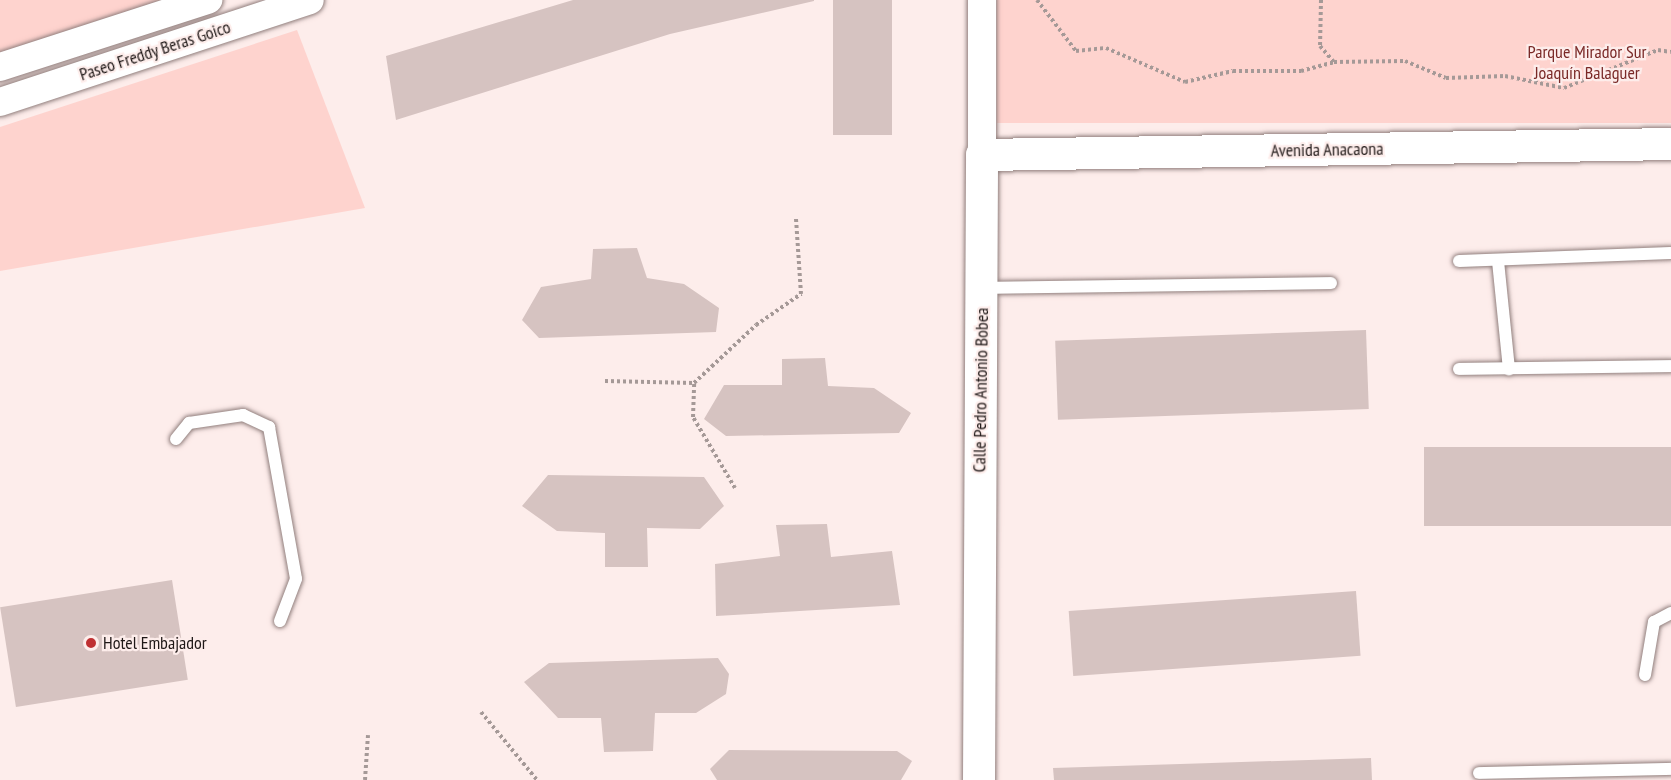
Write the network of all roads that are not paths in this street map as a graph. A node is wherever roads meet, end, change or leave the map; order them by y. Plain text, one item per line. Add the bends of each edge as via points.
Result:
1 (208, 0) edge
2 (310, 0) edge
3 (982, 0) edge
4 (0, 67) edge
5 (0, 102) edge
6 (1671, 144) edge
7 (982, 155) junction
8 (1671, 253) edge
9 (1459, 261) dead end
10 (1498, 261) junction
11 (1331, 283) dead end
12 (982, 288) junction
13 (1671, 366) edge
14 (1459, 369) dead end
15 (1509, 369) junction
16 (176, 438) dead end
17 (1671, 613) edge
18 (280, 621) dead end
19 (1645, 675) dead end
20 (1671, 769) edge
21 (1479, 772) dead end
22 (979, 780) edge

1 - 4 street, Paseo Freddy Beras Goico
2 - 5 street, Paseo Freddy Beras Goico
3 - 7 street, Calle Pedro Antonio Bobea
6 - 7 main road, Avenida Anacaona
7 - 12 main road, Calle Pedro Antonio Bobea
8 - 10 lane
9 - 10 lane
10 - 15 lane
11 - 12 lane
12 - 22 main road, Calle Pedro Antonio Bobea
13 - 15 lane
14 - 15 lane
16 - 18 lane via 189,423 243,415 269,427 296,579
17 - 19 lane via 1654,622
20 - 21 lane

